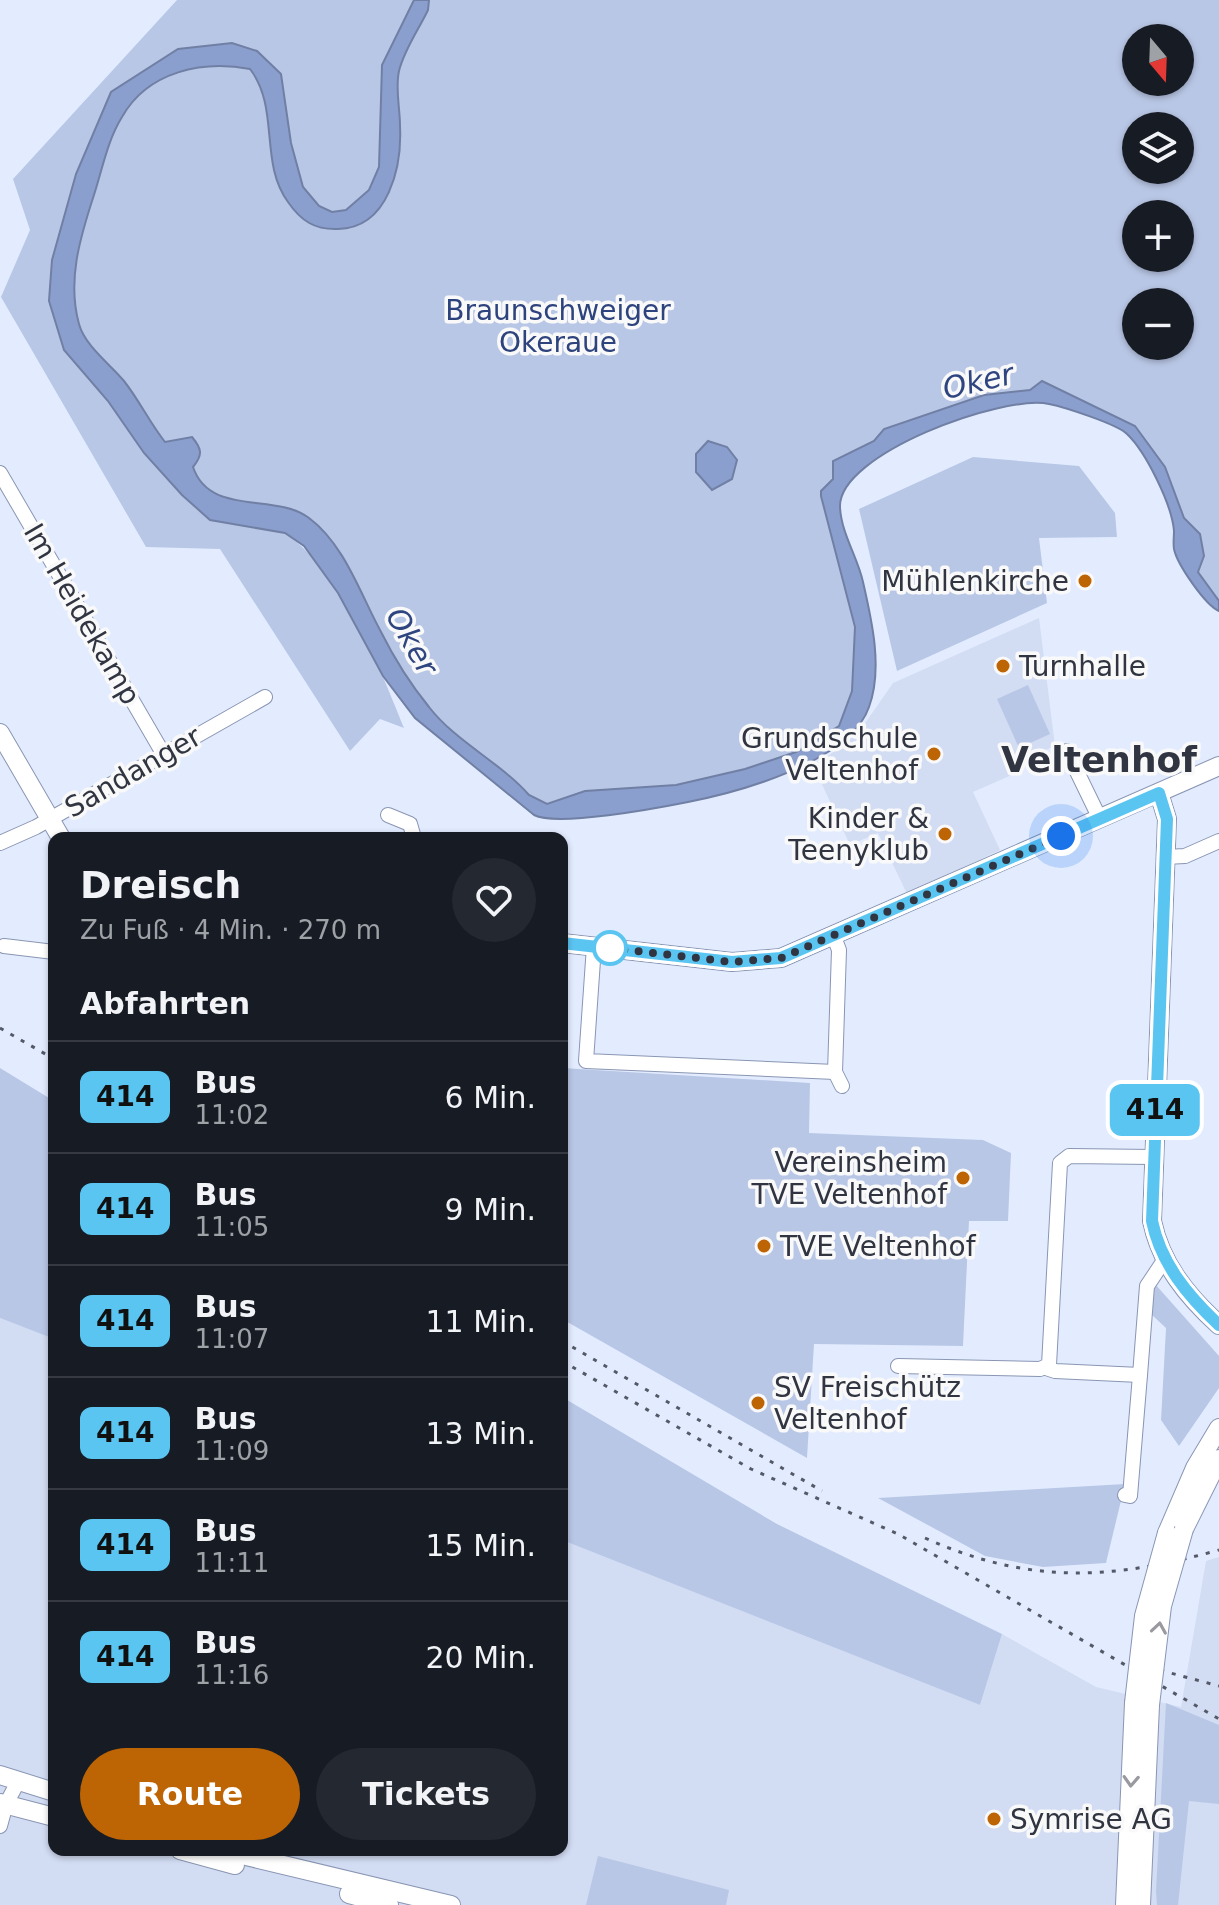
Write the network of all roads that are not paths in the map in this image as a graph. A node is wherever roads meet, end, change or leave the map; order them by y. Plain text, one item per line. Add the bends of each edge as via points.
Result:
1 (0, 473) edge
2 (265, 697) dead end
3 (0, 733) edge
4 (1067, 751) dead end
5 (164, 755) junction
6 (1219, 766) edge
7 (1159, 793) junction
8 (388, 815) dead end
9 (1100, 819) junction
10 (50, 820) junction
11 (57, 832) edge
12 (412, 832) edge
13 (1219, 841) edge
14 (0, 843) edge
15 (1165, 857) junction
16 (834, 937) junction
17 (568, 944) edge
18 (4, 946) dead end
19 (594, 946) junction
20 (48, 951) edge
21 (835, 1072) junction
22 (842, 1086) dead end
23 (1153, 1157) junction
24 (1165, 1259) junction
25 (1219, 1325) edge
26 (898, 1366) dead end
27 (1046, 1368) junction
28 (1140, 1375) junction
29 (1219, 1428) edge
30 (1219, 1459) edge
31 (1125, 1495) dead end
32 (1176, 1531) junction
33 (1142, 1704) junction
34 (0, 1775) edge
35 (19, 1780) junction
36 (48, 1790) edge
37 (3, 1804) edge
38 (48, 1815) edge
39 (0, 1826) edge
40 (203, 1856) edge
41 (246, 1856) edge
42 (389, 1905) edge
43 (451, 1905) edge
44 (1125, 1905) edge
45 (1141, 1905) edge

1 - 5 street, Im Heidekamp
2 - 5 street, Sandanger
3 - 10 street
4 - 9 street
5 - 10 street, Sandanger
6 - 7 street
7 - 9 street
7 - 15 street via 1167,819
8 - 12 street via 410,824
9 - 16 street
10 - 11 street
10 - 14 street, Sandanger
13 - 15 street via 1185,856
15 - 23 street
16 - 19 street via 781,958 750,963
16 - 21 street via 839,950
17 - 19 street
18 - 20 street
19 - 21 street via 586,1061
21 - 22 street
23 - 24 street via 1152,1221
23 - 27 street via 1069,1156 1060,1163 1051,1361
24 - 25 street via 1176,1280
24 - 28 street via 1147,1286
26 - 27 street
27 - 28 street
28 - 31 street via 1130,1496
29 - 32 street via 1195,1468
30 - 32 street
32 - 33 street, bridge via 1144,1616
33 -> 44 street
33 - 45 street
34 - 35 street
35 - 36 street
35 - 37 street
37 - 38 street
37 - 39 street
40 - 42 street
41 - 43 street

